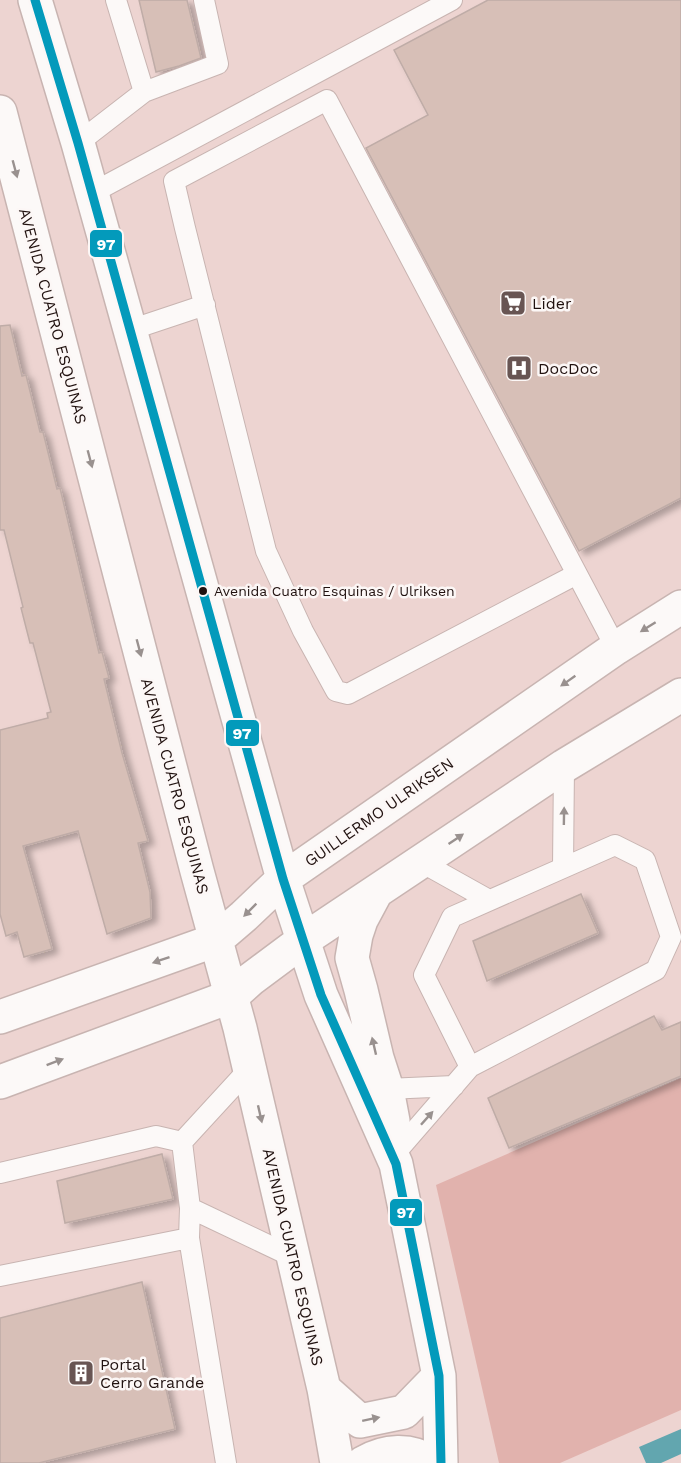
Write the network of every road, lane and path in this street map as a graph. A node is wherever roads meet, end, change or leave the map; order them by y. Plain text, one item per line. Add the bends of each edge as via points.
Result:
1 (34, 0) edge
2 (116, 0) edge
3 (204, 0) edge
4 (452, 0) edge
5 (144, 92) junction
6 (0, 112) edge
7 (78, 143) junction
8 (92, 193) junction
9 (205, 305) junction
10 (130, 330) junction
11 (577, 574) junction
12 (681, 607) edge
13 (616, 648) junction
14 (681, 695) edge
15 (564, 766) junction
16 (421, 862) junction
17 (563, 867) junction
18 (283, 879) junction
19 (376, 892) junction
20 (489, 900) junction
21 (216, 940) junction
22 (302, 941) junction
23 (232, 996) junction
24 (0, 1017) edge
25 (470, 1067) junction
26 (249, 1069) junction
27 (0, 1082) edge
28 (454, 1086) junction
29 (387, 1089) junction
30 (182, 1142) junction
31 (397, 1157) junction
32 (0, 1173) edge
33 (190, 1208) junction
34 (189, 1238) junction
35 (293, 1257) junction
36 (0, 1276) edge
37 (439, 1376) junction
38 (324, 1389) junction
39 (226, 1463) edge
40 (337, 1463) edge
41 (363, 1463) edge
42 (433, 1463) edge
43 (441, 1463) edge

1 - 7 main road
2 - 5 lane
3 - 5 lane via 218,64
4 - 8 lane
5 - 7 lane
6 -> 21 main road, AVENIDA CUATRO ESQUINAS
7 - 8 main road
8 - 10 main road
9 - 10 lane
9 - 11 lane via 266,551 336,691 348,694
9 - 11 lane via 174,181 327,100
10 - 18 main road
11 - 13 lane
12 -> 13 main road, GUILLERMO ULRIKSEN
13 -> 18 main road, GUILLERMO ULRIKSEN
14 - 15 main road
16 -> 15 main road
17 -> 15 lane
16 - 19 main road
16 - 20 lane
17 - 20 lane
17 - 25 lane via 615,845 645,860 671,937 656,970
18 -> 21 main road, GUILLERMO ULRIKSEN
18 - 22 main road
19 - 22 main road
29 -> 19 main road via 351,958 361,920
20 - 25 lane via 452,917 424,975
21 - 23 main road, AVENIDA CUATRO ESQUINAS
21 -> 24 main road, GUILLERMO ULRIKSEN
22 - 23 main road
22 - 31 main road via 321,995
23 - 26 main road, AVENIDA CUATRO ESQUINAS
27 -> 23 main road
25 - 28 lane
26 - 30 lane
26 -> 35 main road, AVENIDA CUATRO ESQUINAS
28 - 29 lane
31 -> 28 lane
29 - 31 main road
30 - 32 lane via 156,1136
30 - 33 lane
31 - 37 main road
33 - 34 lane
33 - 35 lane
34 - 36 lane
34 - 39 lane
35 - 38 main road, AVENIDA CUATRO ESQUINAS
38 -> 37 main road via 360,1421 404,1412
37 - 43 main road
38 - 40 main road, AVENIDA CUATRO ESQUINAS
41 - 42 main road via 375,1456 404,1452

